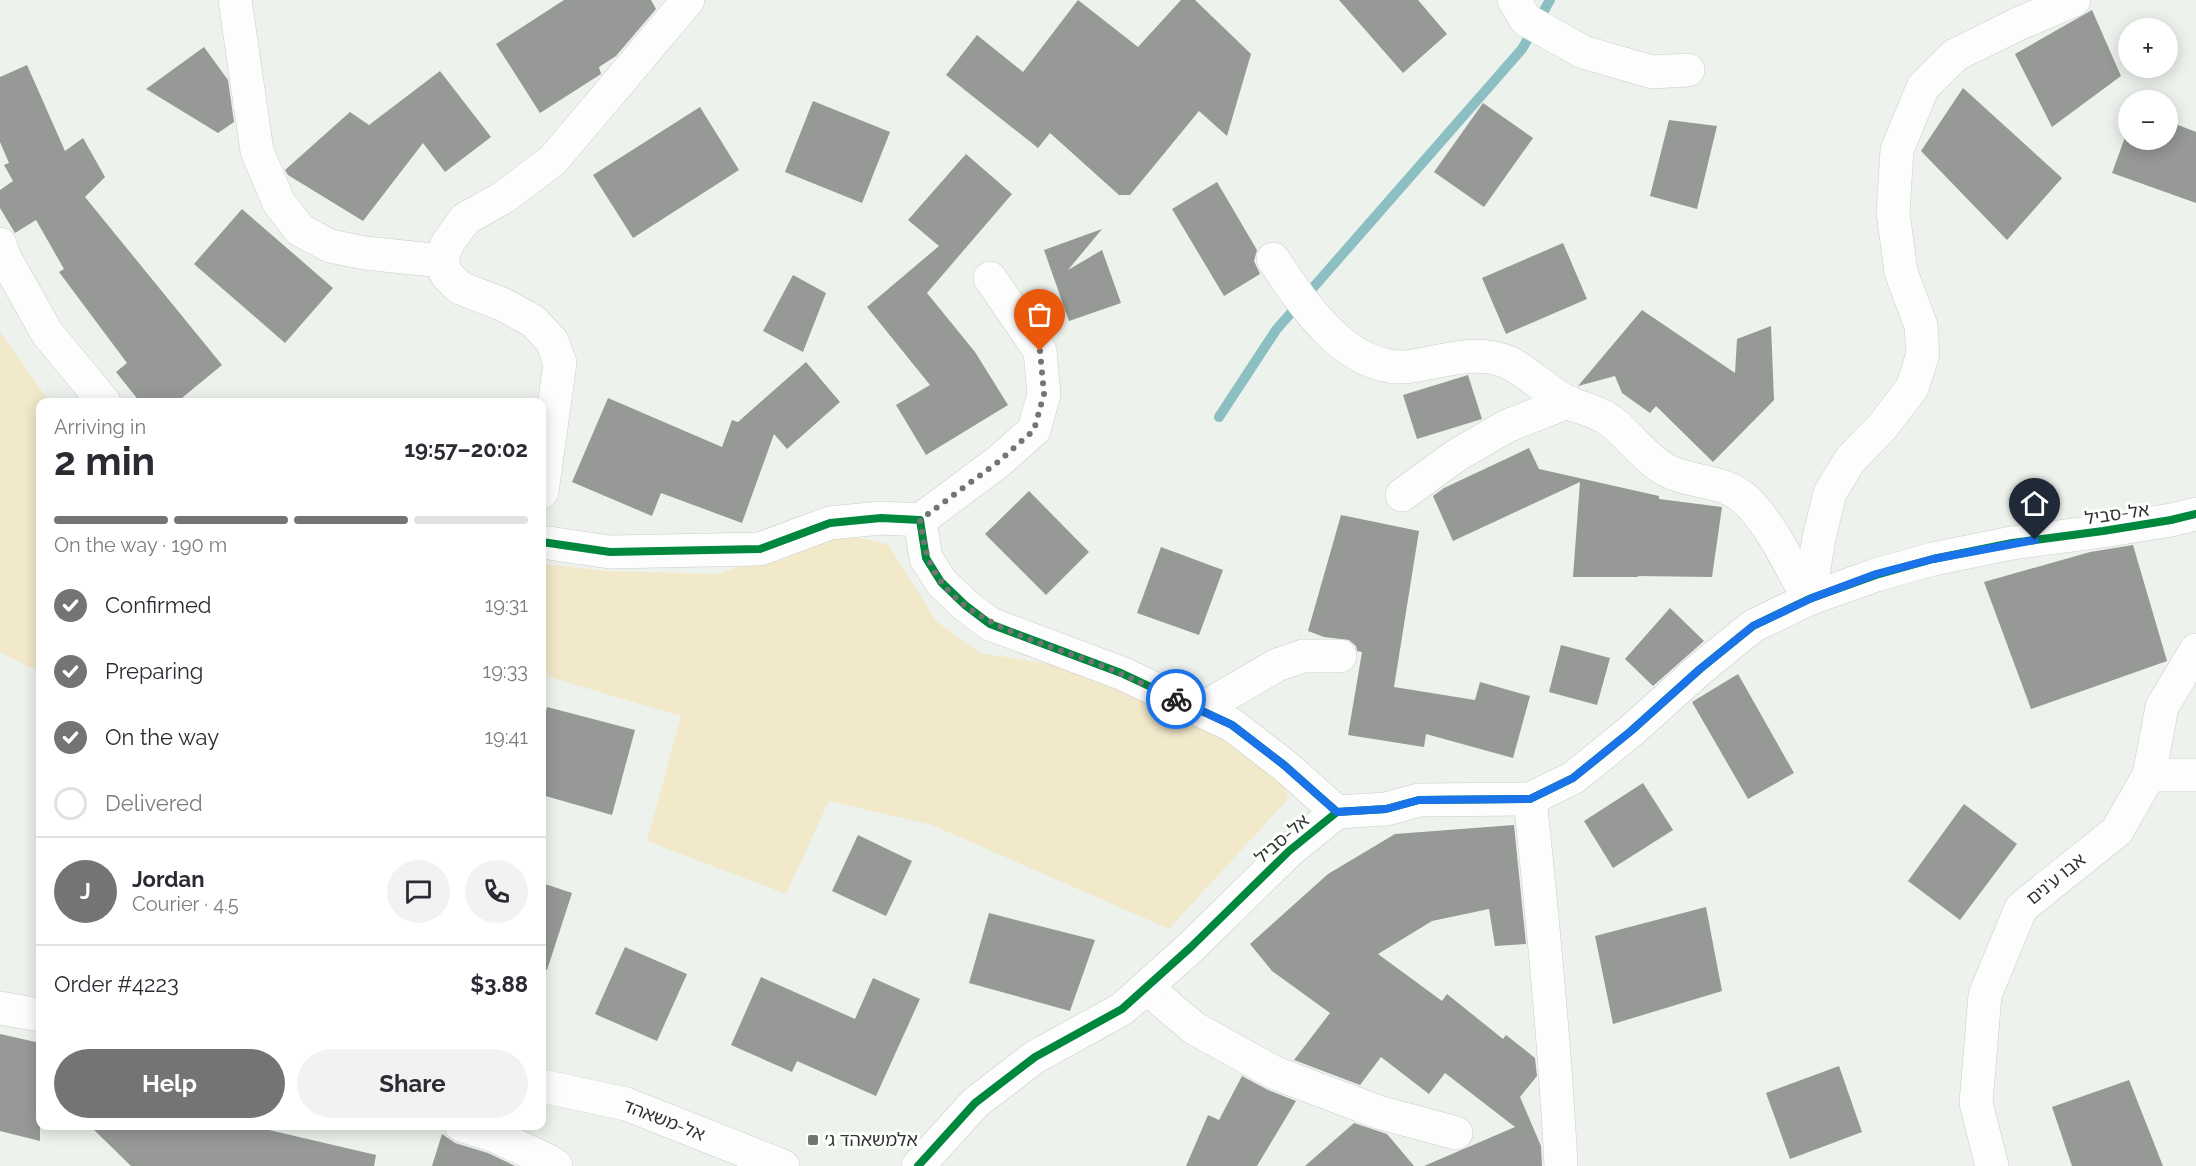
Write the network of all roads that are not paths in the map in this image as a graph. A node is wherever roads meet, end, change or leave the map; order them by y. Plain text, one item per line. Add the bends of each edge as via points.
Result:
1 (235, 0) edge
2 (688, 0) edge
3 (1514, 0) edge
4 (2074, 0) edge
5 (1688, 70) dead end
6 (0, 244) edge
7 (1273, 259) dead end
8 (442, 261) junction
9 (990, 278) dead end
10 (101, 398) edge
11 (1568, 402) junction
12 (546, 463) edge
13 (1402, 495) dead end
14 (2196, 514) edge
15 (920, 520) junction
16 (546, 543) edge
17 (1809, 600) junction
18 (2196, 650) edge
19 (1340, 656) dead end
20 (1200, 710) junction
21 (2150, 775) junction
22 (2196, 775) edge
23 (1530, 799) junction
24 (1337, 812) junction
25 (1147, 988) junction
26 (0, 1008) edge
27 (36, 1014) edge
28 (546, 1087) edge
29 (476, 1130) edge
30 (1456, 1133) dead end
31 (556, 1166) edge
32 (783, 1166) edge
33 (918, 1166) edge
34 (1561, 1166) edge
35 (1992, 1166) edge

1 - 8 street via 257,151 279,203 300,230 330,246
2 - 8 street via 553,160 504,197 465,219 447,244
3 - 5 street via 1526,20 1583,52 1652,72
4 - 17 street via 1955,55 1923,87 1897,150 1893,212 1901,272 1921,326 1923,354 1912,388 1850,460 1830,494
6 - 10 street via 47,333
7 - 11 street via 1305,307 1363,358 1402,367 1470,357 1497,358
8 - 12 street via 446,274 460,288 533,321 552,341 560,363
9 - 15 street via 1040,351 1044,394 1034,430
11 - 13 street via 1507,426 1457,455
11 - 17 street via 1599,412 1664,469 1683,478 1734,490 1761,520
14 - 17 street, אל-סביל via 1933,559 1876,574
15 - 16 street via 881,518 830,523 760,549 610,552
15 - 20 street via 926,558 941,582 990,624 1121,673
17 - 23 street, אל-סביל via 1753,626 1573,778
18 - 21 street, אבו ע'נים via 2162,707
19 - 20 street via 1303,656 1277,665
20 - 24 street via 1232,725
21 - 22 street
21 - 35 street, אבו ע'נים via 2117,831 2021,908 1985,995 1976,1103
23 - 24 street, אל-סביל via 1419,800 1386,809
23 - 34 street via 1556,1063
24 - 25 street, אל-סביל via 1289,851
25 - 30 street via 1194,1028 1275,1072 1378,1112
25 - 33 street, אל-סביל via 1122,1009 1035,1057 975,1103
26 - 27 street
28 - 32 street, אל-משאהד via 626,1104
29 - 31 street

